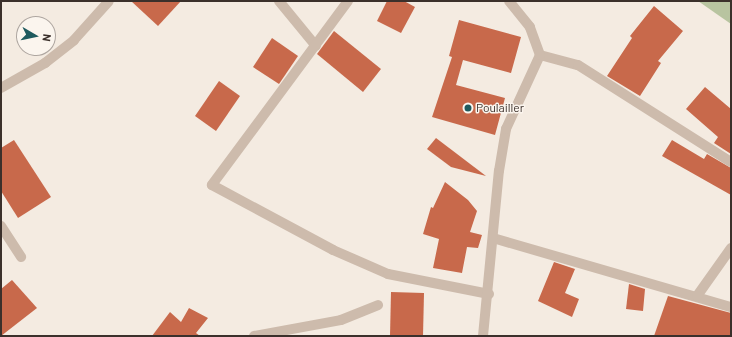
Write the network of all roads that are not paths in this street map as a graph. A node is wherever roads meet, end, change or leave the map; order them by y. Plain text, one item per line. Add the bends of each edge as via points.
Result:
1 (109, 1) edge
2 (279, 1) edge
3 (348, 1) edge
4 (509, 1) edge
5 (316, 46) junction
6 (540, 55) junction
7 (1, 88) edge
8 (731, 162) edge
9 (1, 226) edge
10 (493, 238) junction
11 (731, 248) edge
12 (21, 257) dead end
13 (489, 294) junction
14 (697, 296) junction
15 (378, 305) dead end
16 (731, 307) edge
17 (254, 336) edge
18 (483, 336) edge

1 - 7 street via 74,40 45,63
2 - 5 street
3 - 5 street
4 - 6 street via 530,27
5 - 13 street via 212,185 333,250 388,274
6 - 8 street via 578,65
6 - 10 street via 506,129
9 - 12 street
10 - 13 street
10 - 14 street
11 - 14 street
13 - 18 street
14 - 16 street
15 - 17 street via 341,320

